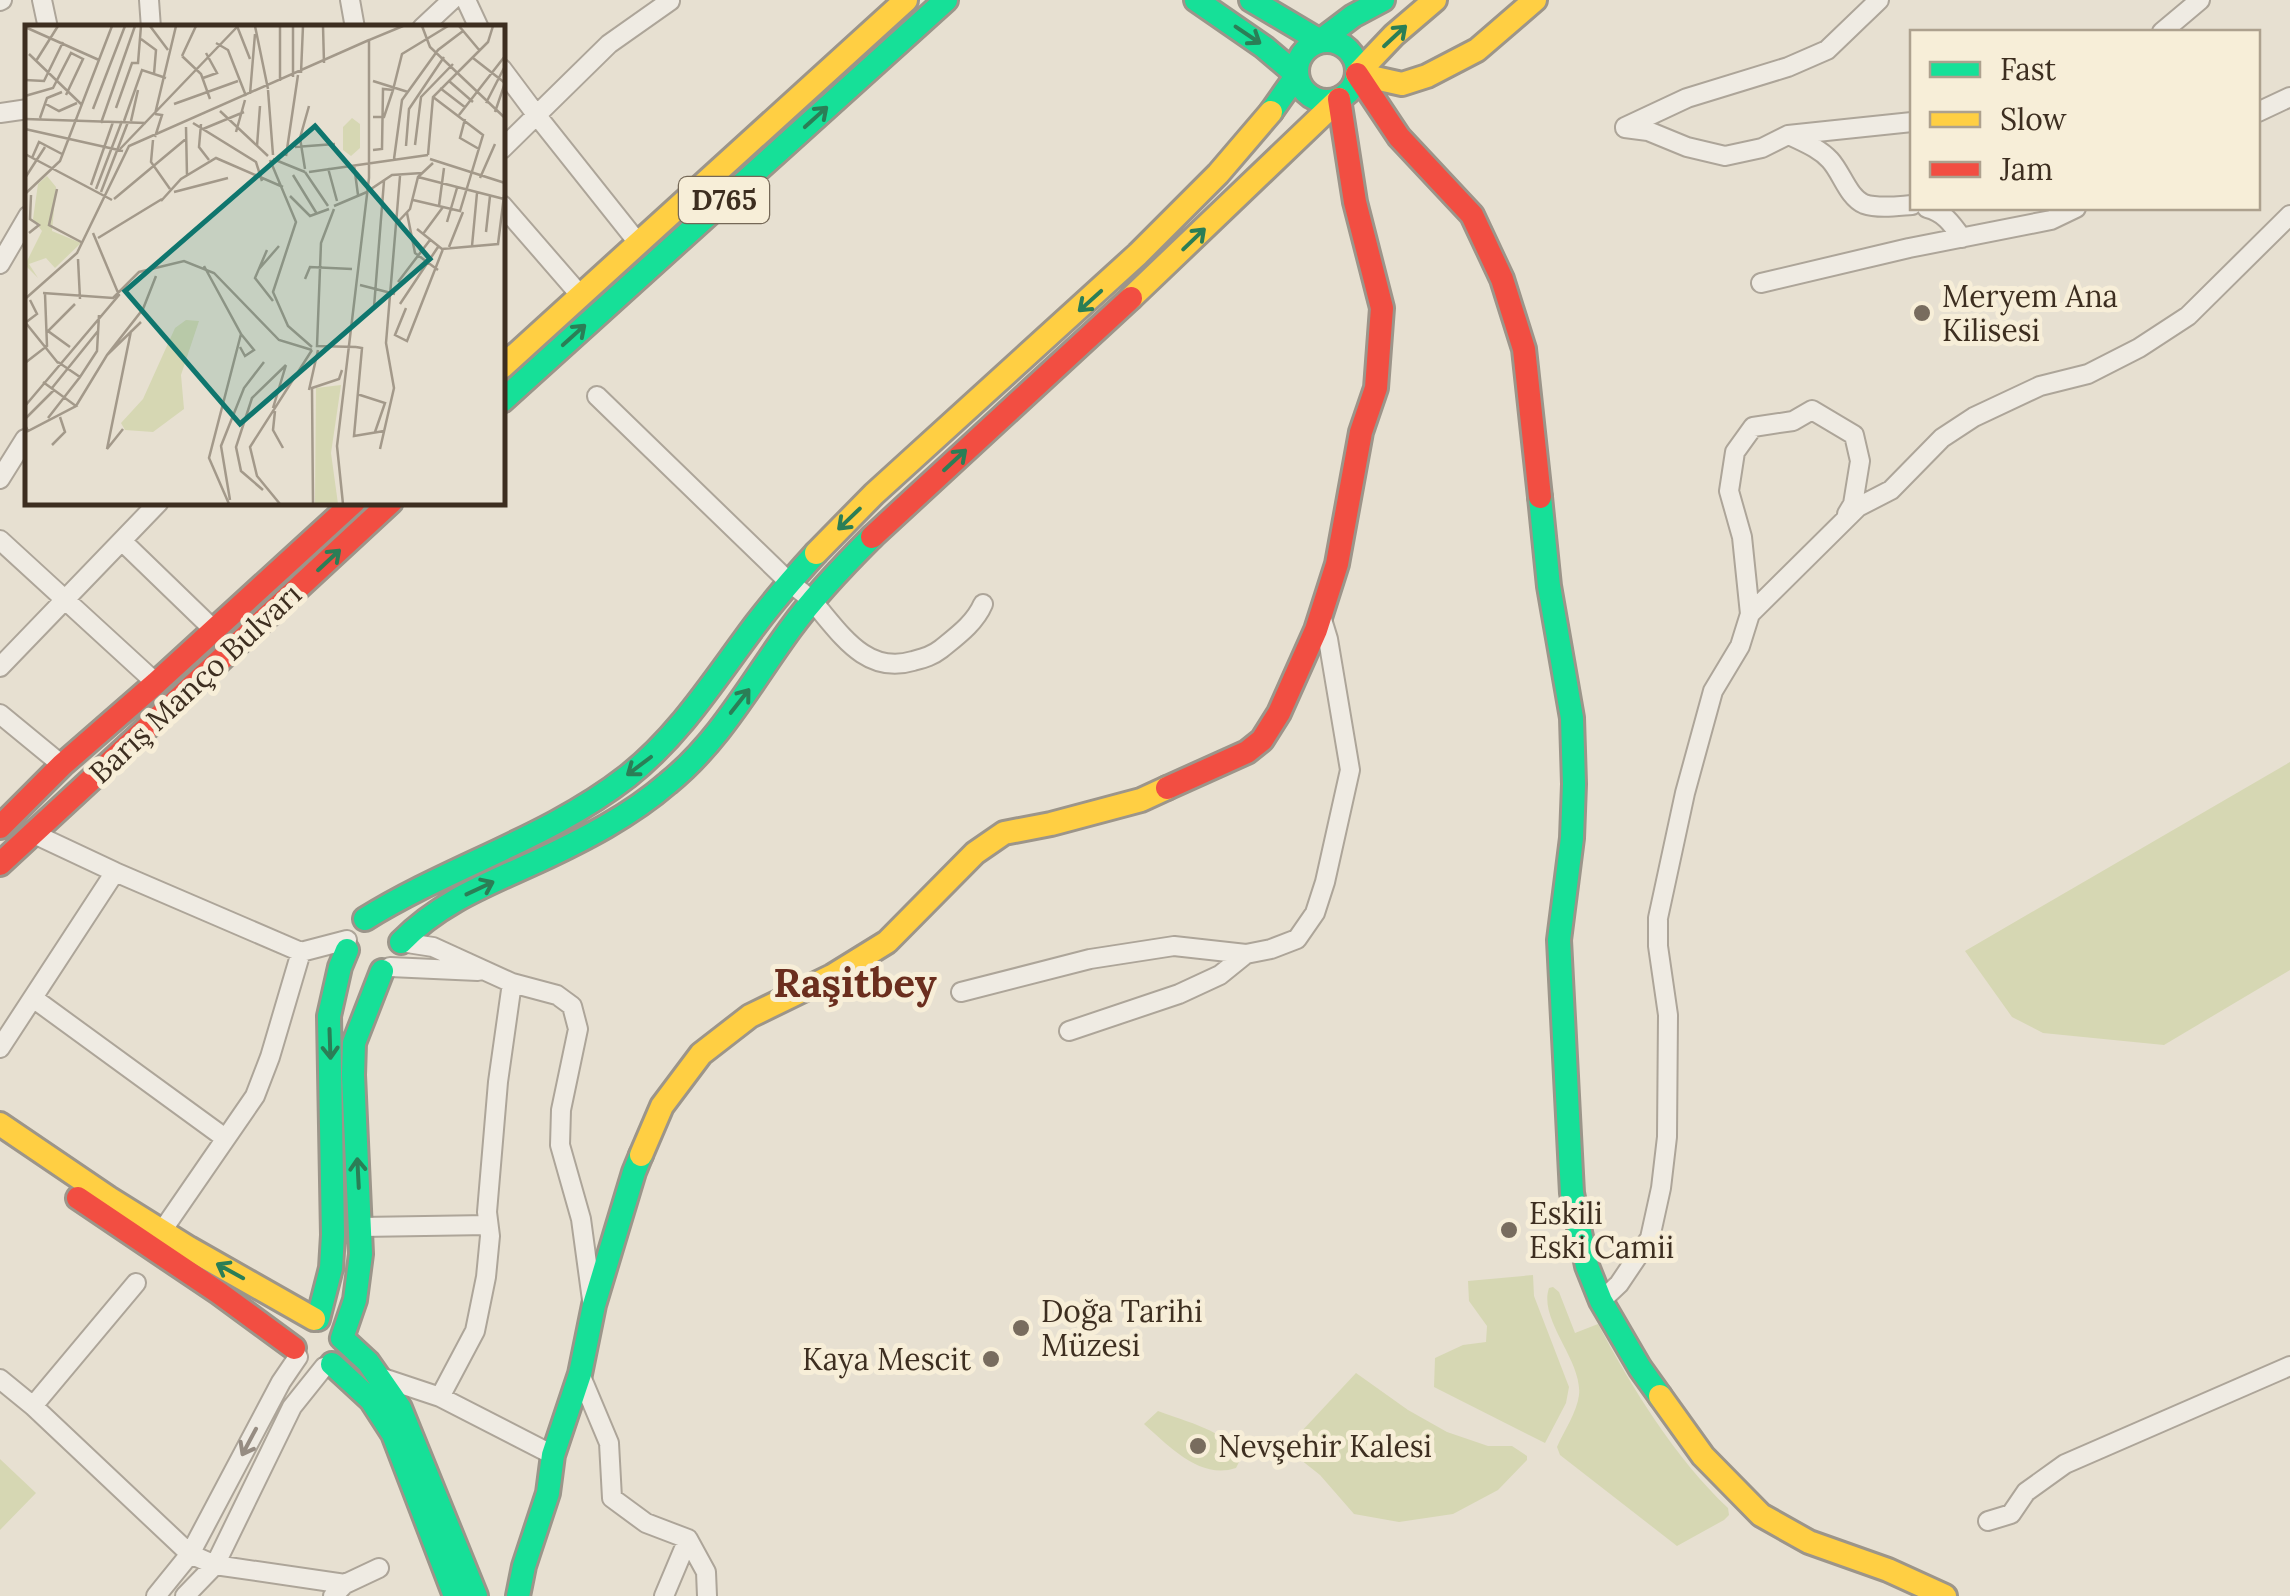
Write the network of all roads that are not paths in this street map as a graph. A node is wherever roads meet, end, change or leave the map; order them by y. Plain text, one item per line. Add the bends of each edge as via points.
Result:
1 (42, 0) edge
2 (149, 0) edge
3 (350, 0) edge
4 (452, 0) edge
5 (466, 0) edge
6 (906, 0) edge
7 (946, 0) edge
8 (1196, 0) edge
9 (1251, 0) edge
10 (1383, 0) edge
11 (1434, 0) edge
12 (1535, 0) edge
13 (1879, 0) edge
14 (2200, 0) edge
15 (670, 1) edge
16 (47, 25) edge
17 (151, 25) edge
18 (354, 25) edge
19 (425, 25) edge
20 (478, 25) edge
21 (2164, 30) edge
22 (1320, 40) junction
23 (505, 72) edge
24 (1358, 74) junction
25 (1297, 75) junction
26 (2290, 97) edge
27 (1339, 98) junction
28 (25, 109) edge
29 (2260, 111) edge
30 (0, 113) edge
31 (538, 117) junction
32 (1910, 122) edge
33 (1788, 135) junction
34 (1399, 137) junction
35 (505, 147) edge
36 (1910, 205) edge
37 (505, 208) edge
38 (1937, 210) edge
39 (2072, 210) edge
40 (2290, 215) edge
41 (25, 221) edge
42 (1962, 238) junction
43 (639, 244) junction
44 (0, 264) edge
45 (1761, 283) dead end
46 (582, 296) junction
47 (505, 365) edge
48 (597, 396) dead end
49 (505, 398) edge
50 (25, 439) edge
51 (25, 440) edge
52 (0, 446) edge
53 (0, 478) edge
54 (156, 505) edge
55 (349, 505) edge
56 (389, 505) edge
57 (1838, 528) junction
58 (0, 540) edge
59 (122, 541) junction
60 (790, 583) junction
61 (66, 601) junction
62 (812, 601) junction
63 (984, 604) dead end
64 (1750, 614) junction
65 (1321, 616) junction
66 (214, 630) junction
67 (0, 667) edge
68 (156, 683) junction
69 (0, 714) edge
70 (62, 765) junction
71 (0, 827) edge
72 (32, 833) junction
73 (0, 864) edge
74 (115, 872) junction
75 (365, 919) junction
76 (401, 942) junction
77 (347, 945) junction
78 (301, 952) junction
79 (1246, 954) junction
80 (386, 969) junction
81 (488, 972) junction
82 (512, 983) junction
83 (961, 992) dead end
84 (33, 998) junction
85 (1070, 1031) dead end
86 (0, 1048) edge
87 (0, 1124) edge
88 (225, 1138) junction
89 (0, 1145) edge
90 (488, 1226) junction
91 (361, 1227) junction
92 (162, 1231) junction
93 (136, 1283) dead end
94 (1602, 1301) junction
95 (594, 1305) junction
96 (316, 1319) junction
97 (342, 1338) junction
98 (296, 1353) junction
99 (328, 1365) junction
100 (2290, 1366) edge
101 (580, 1374) junction
102 (380, 1377) junction
103 (0, 1378) edge
104 (440, 1397) junction
105 (33, 1406) junction
106 (554, 1455) junction
107 (1988, 1521) dead end
108 (688, 1540) junction
109 (190, 1554) junction
110 (215, 1565) junction
111 (524, 1566) junction
112 (379, 1568) dead end
113 (339, 1590) edge
114 (156, 1596) edge
115 (185, 1596) edge
116 (455, 1596) edge
117 (476, 1596) edge
118 (502, 1596) edge
119 (518, 1596) edge
120 (664, 1596) edge
121 (708, 1596) edge
122 (1945, 1596) edge

1 - 16 street
2 - 17 street
3 - 18 street
4 - 19 street
5 - 20 street
6 - 43 main road, D765
49 -> 7 main road, D765
8 -> 25 main road
9 - 22 main road
10 - 22 main road
24 -> 11 main road
12 - 24 main road via 1478,50 1426,76 1402,84
13 - 33 street via 1827,50 1687,98 1625,128 1725,156
14 - 21 street
15 - 31 street via 609,44
22 - 24 main road via 1347,48
22 - 25 main road via 1299,57
23 - 31 street
24 - 27 main road
24 - 34 main road
25 - 27 main road via 1312,97
25 -> 60 main road via 1204,190 888,482
26 - 29 street
27 - 34 main road
62 -> 27 main road via 879,530
27 - 65 main road via 1355,202 1382,308 1376,388
28 - 30 street
31 - 35 street
31 - 43 street
32 - 33 street
33 - 36 street via 1826,156 1863,203
34 - 94 main road via 1472,215 1524,349 1548,586 1572,718 1572,838 1559,940 1572,1194
37 - 46 street
38 - 42 street
39 - 42 street
40 - 57 street via 2188,316 2088,374 2040,386 1974,417
41 - 44 street
42 - 45 street
43 - 46 main road, D765
46 - 47 main road, D765
48 - 60 street
50 - 52 street
51 - 53 street
54 - 59 street
55 - 66 main road, Barış Manço Bulvarı
72 -> 56 main road, Barış Manço Bulvarı
57 - 64 street
57 - 64 street via 1853,504 1860,461 1854,435 1812,410 1794,421 1752,427 1735,452 1729,491 1742,537
58 - 61 street
59 - 61 street
59 - 66 street
60 - 62 street
60 -> 75 main road via 652,757 606,792
61 - 67 street
61 - 68 street
62 - 63 street via 852,647 896,666 933,656
76 -> 62 main road via 443,904 620,820 670,782 706,746
64 - 94 street via 1713,691 1658,918 1668,1015 1662,1188 1650,1238
65 - 79 street via 1350,770 1315,914 1296,939
65 - 95 main road via 1279,713 1247,752 1140,800 1004,833 975,853 887,942 750,1016 701,1054 662,1106 634,1172
66 - 68 main road, Barış Manço Bulvarı
68 - 70 main road, Barış Manço Bulvarı
69 - 70 street
70 - 71 main road, Barış Manço Bulvarı
72 - 73 main road, Barış Manço Bulvarı
72 - 74 street
74 - 78 street
74 - 84 street
75 - 76 main road via 384,920
75 - 77 main road
76 - 80 main road via 397,961
76 - 81 street via 433,947
77 - 78 street
77 - 80 main road via 360,968
77 -> 96 main road via 329,1016 333,1235
78 - 88 street via 255,1096
79 - 83 street via 1174,946 1090,958
79 - 85 street via 1179,994
80 - 81 street
91 -> 80 main road via 354,1043
81 - 82 street
82 - 90 street
82 - 95 street via 557,995 572,1006 578,1029 560,1110 560,1145 581,1219
84 - 86 street
84 - 88 street
87 - 92 main road
88 - 92 street
89 - 98 main road via 220,1293
90 - 91 street
90 - 104 street via 475,1332
91 - 97 main road via 355,1300
96 -> 92 main road
93 - 105 street
94 - 122 main road via 1703,1456 1762,1515 1808,1542
95 - 101 main road
96 - 97 main road
96 - 98 main road via 298,1329
97 - 99 main road
97 - 102 main road
98 - 99 main road via 314,1368
98 -> 109 street
99 - 110 street via 292,1406
99 - 116 main road via 371,1400 393,1434
100 - 107 street via 2065,1464 2026,1492 2011,1514
101 - 106 main road
101 - 108 street via 609,1442 612,1498 646,1523
102 - 104 street
102 - 117 main road via 400,1408
103 - 105 street
104 - 106 street
105 - 109 street
106 - 111 main road
108 - 120 street
108 - 121 street via 706,1572
109 - 110 street
109 - 114 street
110 - 113 street
110 - 115 street
111 - 118 main road
111 - 119 main road
112 - 113 street

